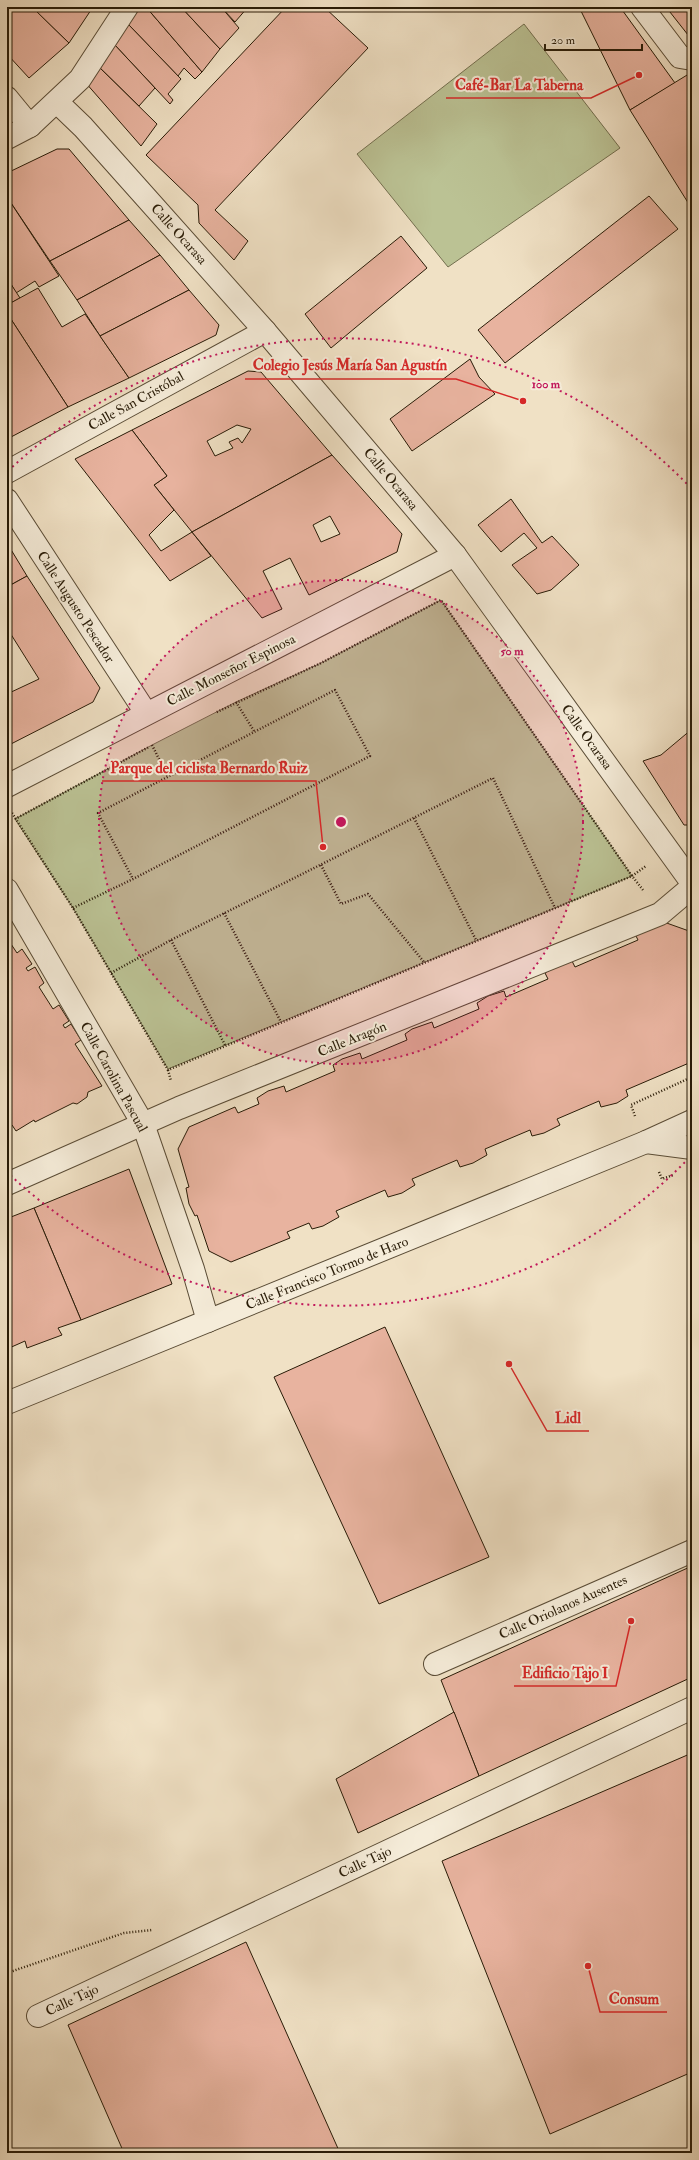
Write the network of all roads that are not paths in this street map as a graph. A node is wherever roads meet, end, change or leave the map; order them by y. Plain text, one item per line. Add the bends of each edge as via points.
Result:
1 (127, 7) edge
2 (642, 7) edge
3 (692, 59) edge
4 (7, 98) edge
5 (57, 102) junction
6 (30, 126) junction
7 (7, 138) edge
8 (265, 331) junction
9 (7, 472) edge
10 (7, 500) edge
11 (455, 555) junction
12 (146, 713) junction
13 (7, 786) edge
14 (692, 883) edge
15 (692, 887) edge
16 (7, 890) edge
17 (692, 1121) edge
18 (143, 1124) junction
19 (646, 1142) junction
20 (692, 1148) edge
21 (7, 1184) edge
22 (208, 1321) junction
23 (7, 1403) edge
24 (692, 1551) edge
25 (435, 1664) dead end
26 (692, 1708) edge
27 (38, 2016) dead end

1 - 5 street via 80,78
2 - 3 street via 680,57
4 - 6 street
5 - 6 street
5 - 8 street, Calle Ocarasa via 83,127
6 - 7 street
8 - 9 street, Calle San Cristóbal
8 - 11 street, Calle Ocarasa
10 - 12 street, Calle Augusto Pescador
11 - 12 street, Calle Monseñor Espinosa
11 - 14 street, Calle Ocarasa
12 - 13 street, Calle Monseñor Espinosa
15 - 18 street, Calle Aragón via 660,914
16 - 18 street, Calle Carolina Pascual
17 - 19 street, Calle Francisco Tormo de Haro
18 - 21 street, Calle Aragón
18 - 22 street, Calle Carolina Pascual via 194,1269
19 - 20 street, Calle Francisco Tormo de Haro
19 - 22 street, Calle Francisco Tormo de Haro
22 - 23 street, Calle Francisco Tormo de Haro
24 - 25 street, Calle Oriolanos Ausentes
26 - 27 street, Calle Tajo

